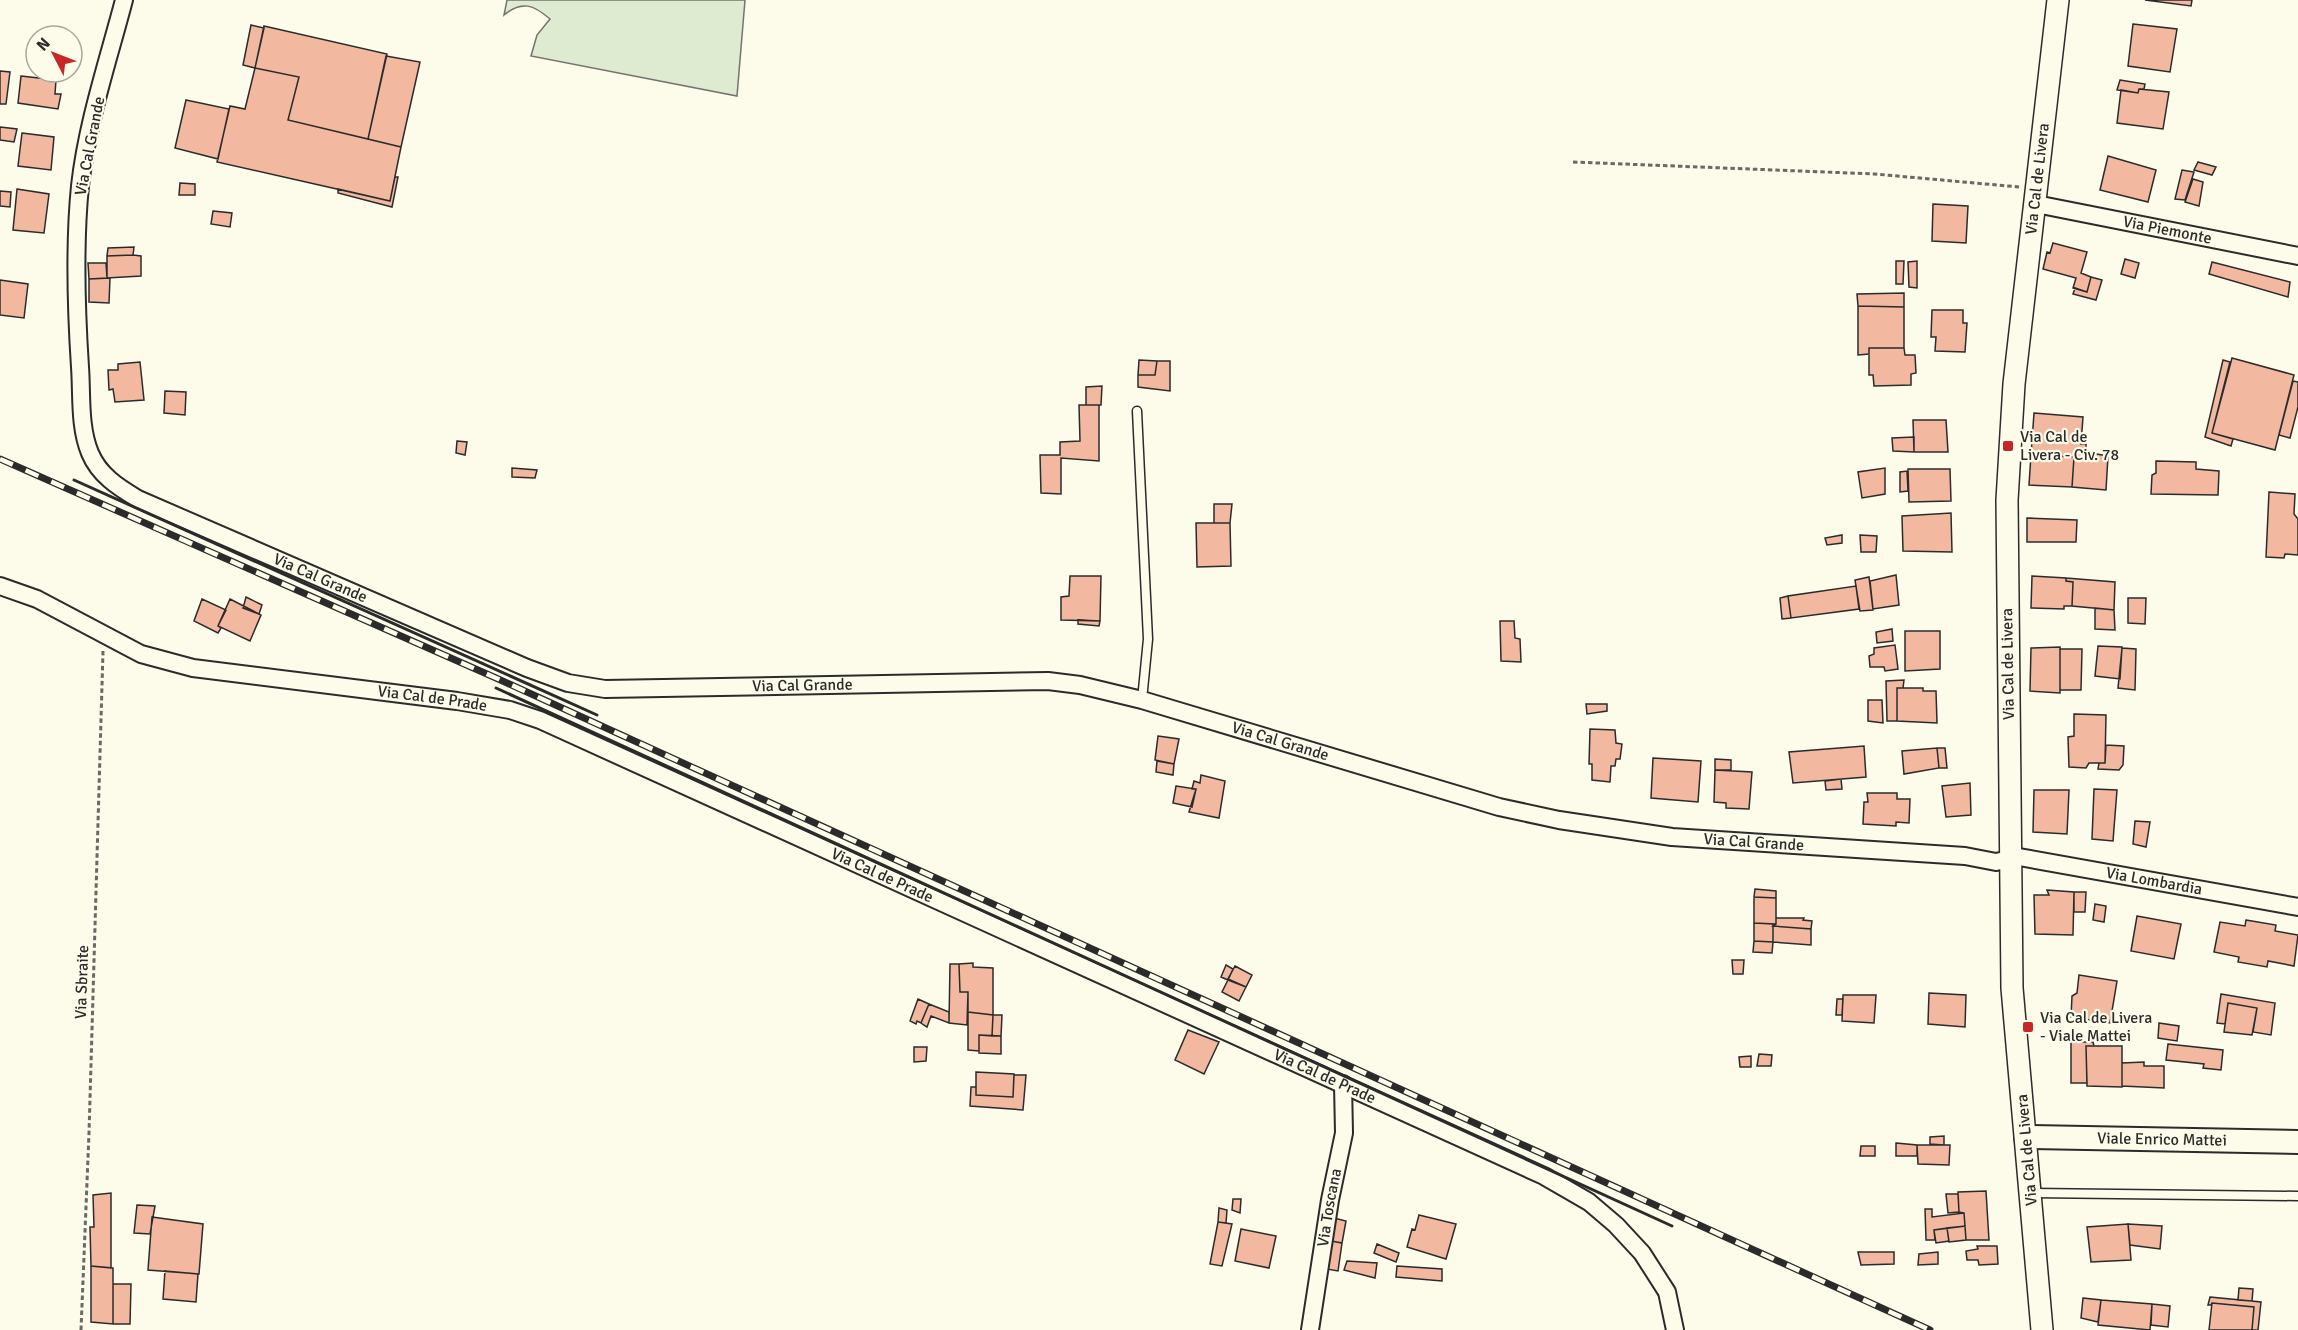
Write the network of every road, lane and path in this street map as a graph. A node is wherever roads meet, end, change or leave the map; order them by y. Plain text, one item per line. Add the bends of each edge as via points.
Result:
1 (124, 0) edge
2 (2058, 0) edge
3 (1573, 162) dead end
4 (2030, 196) junction
5 (2298, 256) edge
6 (1137, 411) dead end
7 (0, 586) edge
8 (103, 634) junction
9 (1142, 700) junction
10 (2010, 858) junction
11 (2298, 907) edge
12 (1343, 1084) junction
13 (2026, 1137) junction
14 (2298, 1142) edge
15 (2030, 1193) junction
16 (2298, 1196) edge
17 (81, 1330) edge
18 (1310, 1330) edge
19 (1676, 1330) edge
20 (2042, 1330) edge

1 - 9 street, Via Cal Grande via 84,162 75,257 87,442 104,475 121,489 568,683 605,689 1048,681
2 - 4 street, Via Cal de Livera
3 - 4 path via 1875,174
4 - 5 street, Via Piemonte
4 - 10 street, Via Cal de Livera via 2007,500
6 - 9 lane via 1148,639
7 - 8 street, Via Cal de Prade via 37,599
8 - 12 street, Via Cal de Prade via 141,654 193,668 457,700 525,715
8 - 17 path, Via Sbraite
9 - 10 street, Via Cal Grande via 1499,807 1559,820 1672,837 1965,856 1996,862
10 - 11 street, Via Lombardia
10 - 13 street, Via Cal de Livera via 2012,988
12 - 18 street, Via Toscana via 1344,1133
12 - 19 street, Via Cal de Prade via 1544,1176 1589,1202 1642,1253 1667,1292
13 - 14 main road, Viale Enrico Mattei
13 - 15 street, Via Cal de Livera
15 - 16 lane
15 - 20 street, Via Cal de Livera

